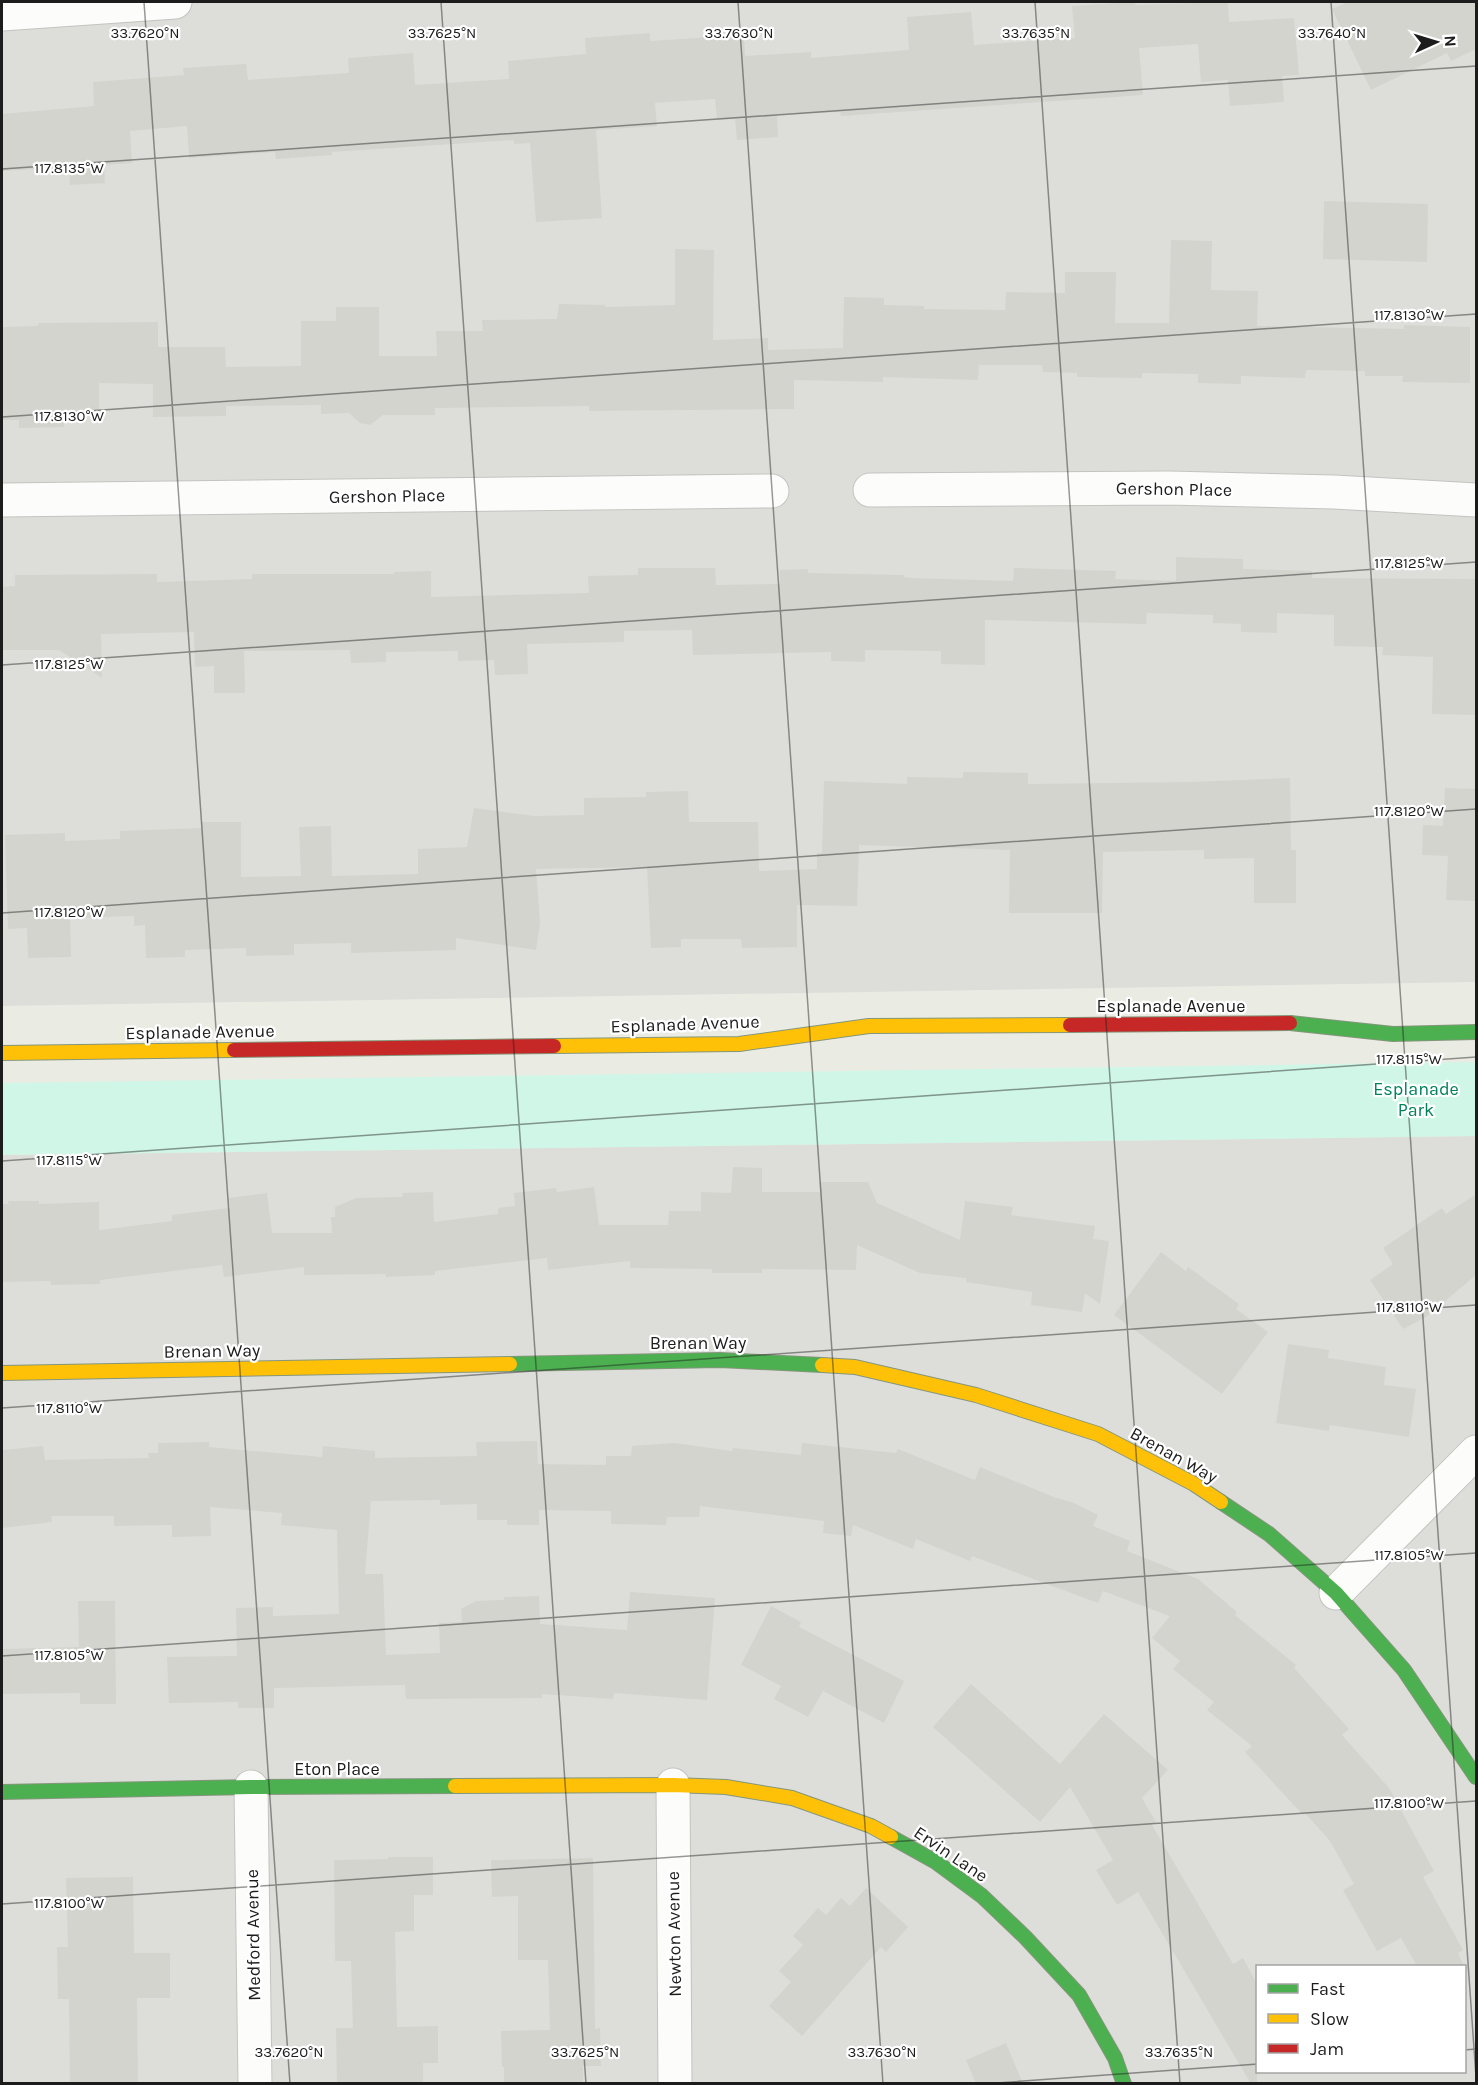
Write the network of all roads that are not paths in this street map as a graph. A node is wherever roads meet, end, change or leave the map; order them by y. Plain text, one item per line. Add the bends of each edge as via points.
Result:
1 (176, 2) edge
2 (2, 14) edge
3 (870, 490) dead end
4 (772, 491) dead end
5 (2, 500) edge
6 (1476, 500) edge
7 (1476, 1032) edge
8 (2, 1053) edge
9 (2, 1373) edge
10 (1476, 1452) edge
11 (1336, 1593) junction
12 (1476, 1777) edge
13 (672, 1785) junction
14 (251, 1787) junction
15 (2, 1792) edge
16 (255, 2084) edge
17 (675, 2084) edge
18 (1124, 2084) edge

1 - 2 street
3 - 6 street, Gershon Place via 1169,488
4 - 5 street, Gershon Place
7 - 8 street, Esplanade Avenue via 1394,1034 1286,1023 869,1026 739,1044
9 - 11 street, Brenan Way via 720,1360 855,1367 976,1395 1098,1434 1203,1490 1269,1534
10 - 11 street
11 - 12 street, Brenan Way via 1404,1670
13 - 14 street, Eton Place
13 - 17 street, Newton Avenue
13 - 18 street, Ervin Lane via 726,1787 792,1798 871,1826 936,1862 982,1896 1079,1995 1115,2058
14 - 15 street, Eton Place
14 - 16 street, Medford Avenue

